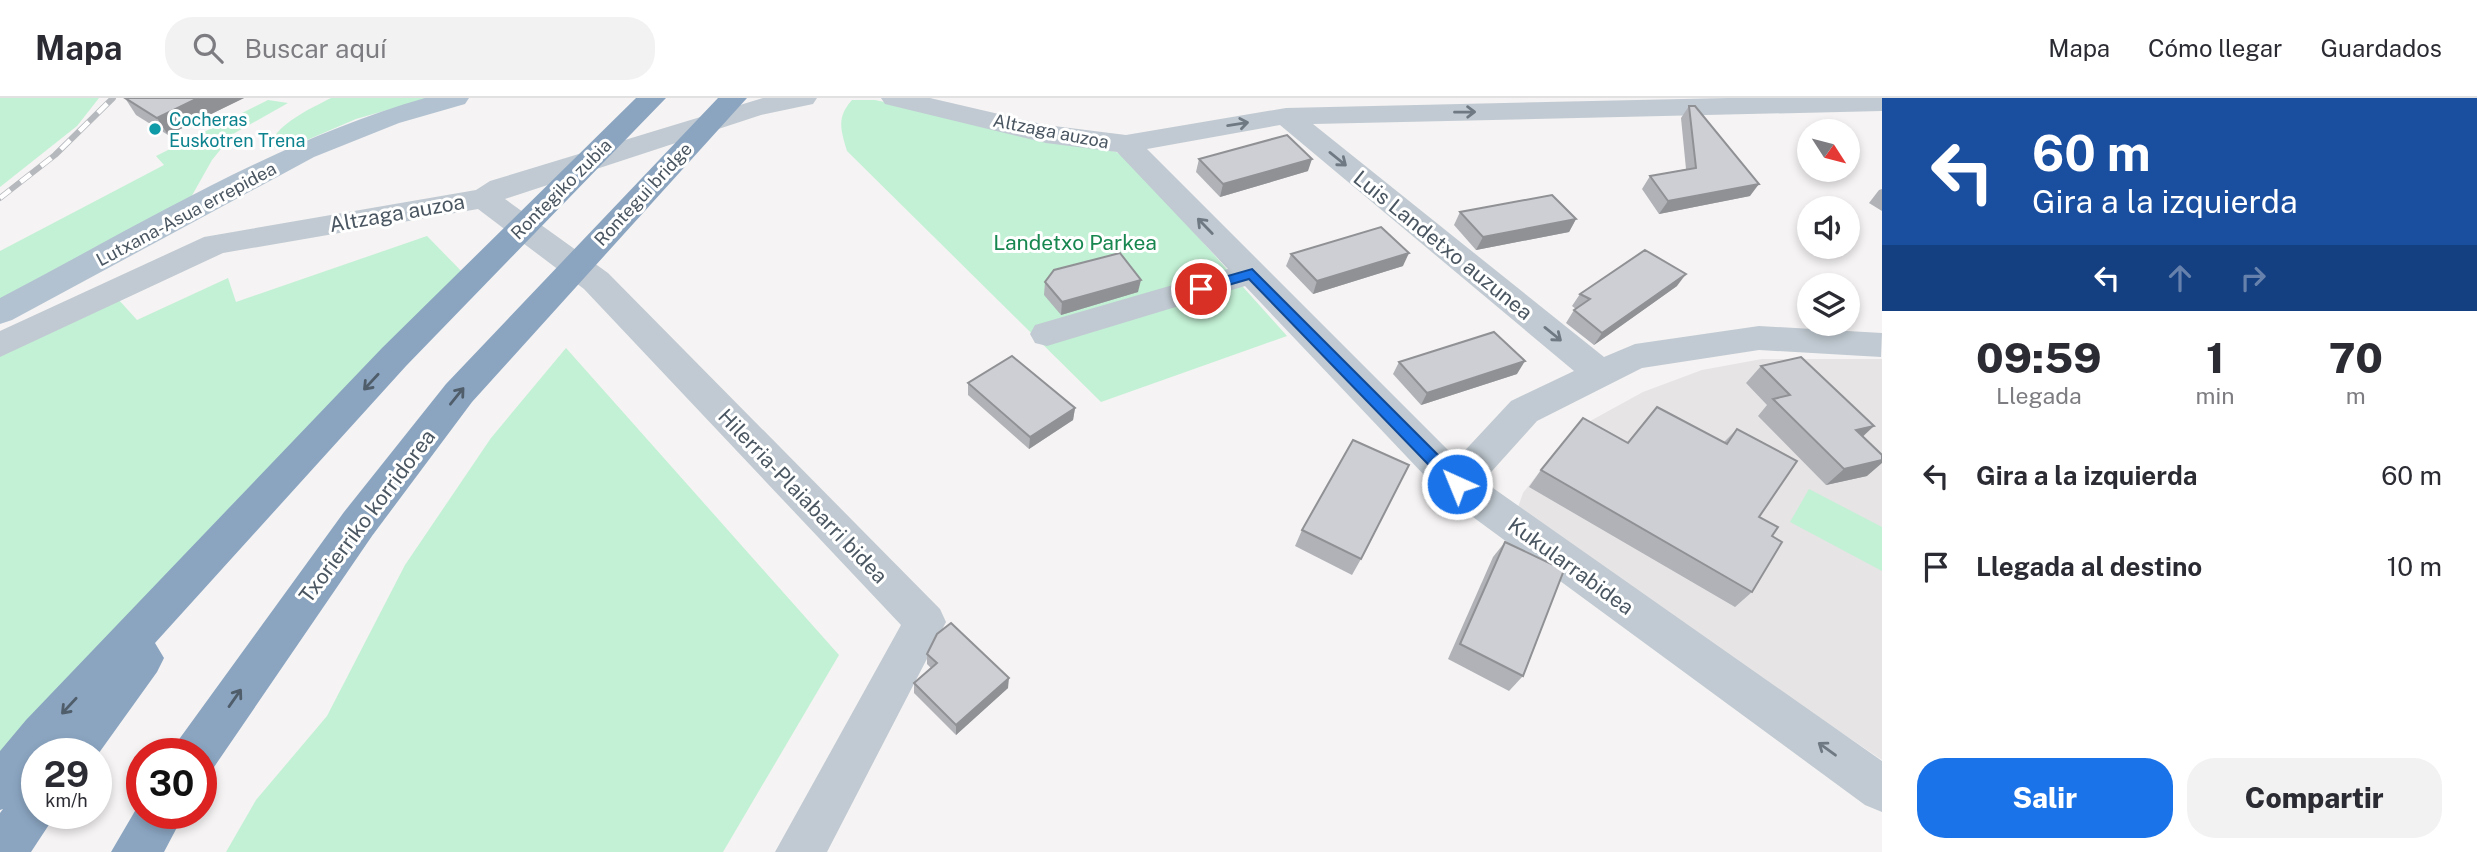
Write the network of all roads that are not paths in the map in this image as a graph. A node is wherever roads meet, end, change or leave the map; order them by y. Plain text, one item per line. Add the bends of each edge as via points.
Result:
1 (455, 98) edge
2 (652, 98) edge
3 (733, 98) edge
4 (803, 98) edge
5 (895, 98) edge
6 (1824, 101) edge
7 (1882, 103) edge
8 (1286, 116) junction
9 (1126, 144) junction
10 (484, 198) junction
11 (1252, 274) junction
12 (554, 289) joint
13 (0, 312) edge
14 (1047, 334) dead end
15 (0, 345) edge
16 (1881, 345) edge
17 (1601, 373) junction
18 (333, 423) junction
19 (1457, 484) junction
20 (83, 738) edge
21 (207, 738) edge
22 (0, 787) edge
23 (1882, 789) edge
24 (21, 825) edge
25 (151, 829) edge
26 (2, 852) edge
27 (136, 852) edge
28 (800, 852) edge

1 - 13 main road, Lutxana-Asua errepidea via 389,117 304,151
2 -> 18 highway, Rontegiko zubia
3 - 12 highway, Rontegui bridge
4 - 10 street, Altzaga auzoa via 755,108 595,158 501,188
5 - 9 street, Altzaga auzoa via 1046,134
6 - 7 street
8 -> 6 street
9 -> 8 street
8 -> 17 street, Luis Landetxo auzunea
11 -> 9 street, Kukularrabidea
10 - 15 street, Altzaga auzoa via 215,244
10 - 28 street, Hilerria-Plaiabarri bidea via 596,281 925,622
11 - 14 street
11 - 19 street, Kukularrabidea
21 -> 12 highway, Txorierriko korridorea via 366,513 459,393
16 - 17 street via 1759,338 1635,357
17 - 19 street via 1524,411
18 - 20 highway via 192,590
18 -> 22 highway via 51,725
23 -> 19 street, Kukularrabidea
24 - 26 highway
25 - 27 highway

